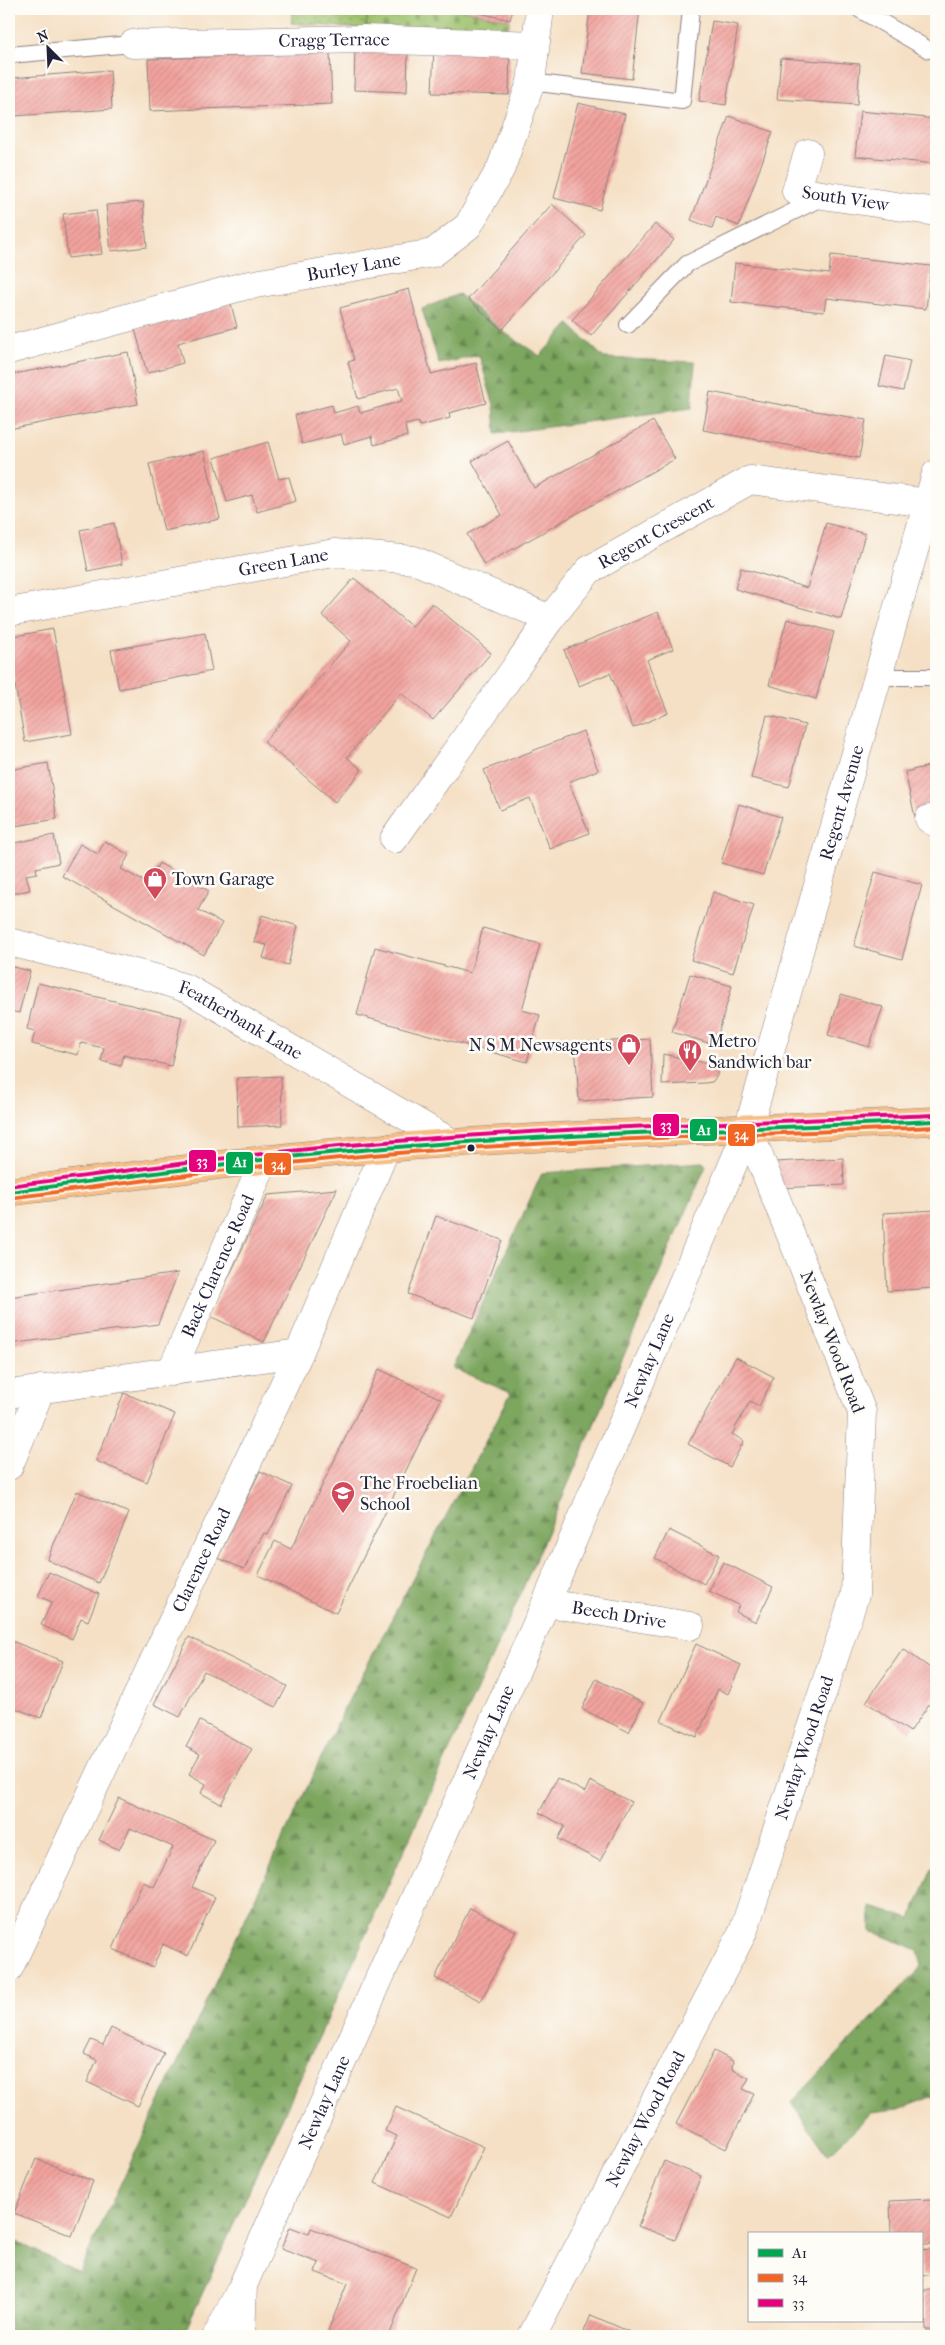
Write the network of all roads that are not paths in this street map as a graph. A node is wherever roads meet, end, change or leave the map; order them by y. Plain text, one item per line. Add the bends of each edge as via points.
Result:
1 (540, 9) edge
2 (691, 9) edge
3 (859, 9) edge
4 (127, 44) joint
5 (535, 45) junction
6 (929, 50) dead end
7 (9, 55) edge
8 (531, 82) junction
9 (808, 152) dead end
10 (825, 196) junction
11 (936, 212) edge
12 (628, 325) dead end
13 (9, 350) edge
14 (936, 474) edge
15 (928, 503) junction
16 (9, 612) edge
17 (550, 620) junction
18 (878, 677) junction
19 (936, 677) edge
20 (394, 839) dead end
21 (9, 942) edge
22 (936, 1121) edge
23 (748, 1129) junction
24 (454, 1144) junction
25 (386, 1148) junction
26 (264, 1159) junction
27 (9, 1192) edge
28 (300, 1353) junction
29 (171, 1372) junction
30 (41, 1389) junction
31 (9, 1394) edge
32 (9, 1466) edge
33 (546, 1603) junction
34 (690, 1626) dead end
35 (9, 1968) edge
36 (244, 2285) junction
37 (217, 2336) edge
38 (241, 2336) edge
39 (532, 2336) edge

1 - 5 street, Burley Lane
2 - 8 lane via 682,101
3 - 6 lane
4 - 5 street, Cragg Terrace via 364,39
4 - 7 lane, Cragg Terrace
5 - 8 street, Burley Lane
8 - 13 street, Burley Lane via 501,168 468,226 433,253 244,286
9 - 10 street, South View via 796,191
10 - 11 street, South View
10 - 12 lane via 687,264
14 - 15 street, Regent Avenue
15 - 17 street, Regent Crescent via 750,480 589,570
15 - 18 street, Regent Avenue
16 - 17 street, Green Lane via 334,553 414,560
17 - 20 street, Regent Crescent
18 - 19 lane
18 - 23 street, Regent Avenue
21 - 24 street, Featherbank Lane via 188,989
22 - 23 main road
23 - 24 main road
23 - 33 street, Newlay Lane
23 - 39 street, Newlay Wood Road via 862,1412 855,1596 743,1932
24 - 25 main road
25 - 26 main road
25 - 28 street, Clarence Road
26 - 27 main road
26 - 29 street, Back Clarence Road
28 - 29 street
28 - 35 street, Clarence Road
29 - 30 street
30 - 31 street
30 - 32 street
33 - 34 street, Beech Drive
33 - 36 street, Newlay Lane
36 - 37 street
36 - 38 street, Newlay Lane

